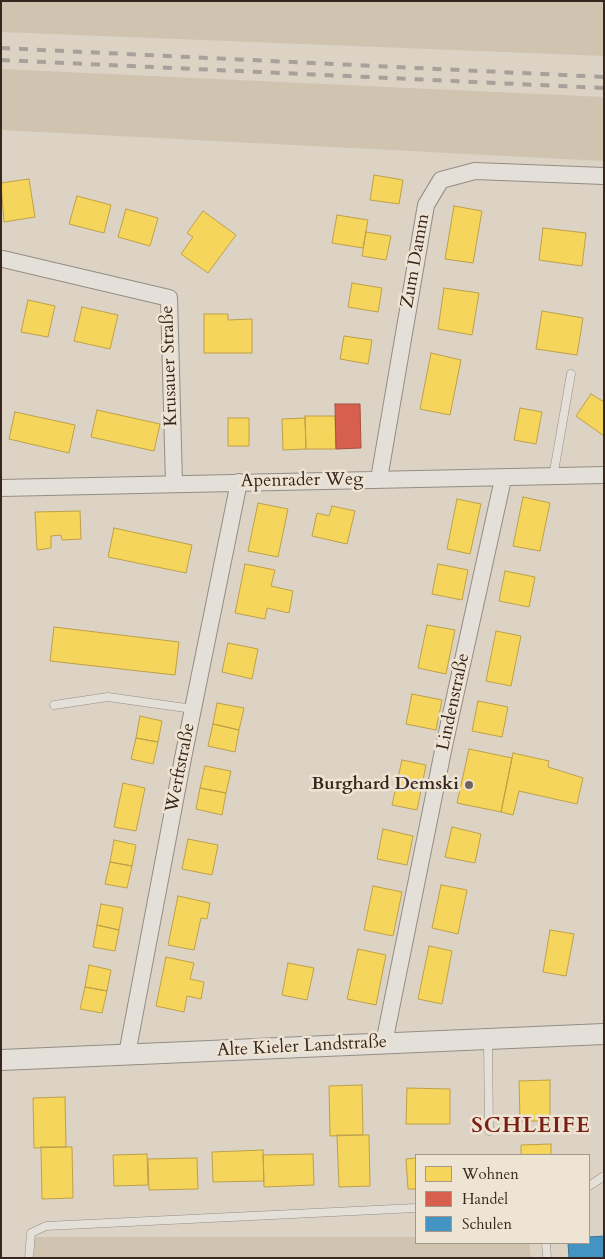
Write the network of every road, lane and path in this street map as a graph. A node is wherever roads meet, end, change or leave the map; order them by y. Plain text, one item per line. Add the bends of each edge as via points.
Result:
1 (604, 176) edge
2 (3, 259) dead end
3 (571, 374) dead end
4 (604, 475) edge
5 (553, 477) junction
6 (379, 479) junction
7 (503, 479) junction
8 (239, 482) junction
9 (174, 483) junction
10 (1, 488) edge
11 (54, 705) dead end
12 (193, 709) junction
13 (604, 1034) edge
14 (488, 1039) junction
15 (384, 1043) junction
16 (127, 1054) junction
17 (1, 1060) edge
18 (489, 1131) dead end
19 (604, 1176) edge
20 (590, 1185) edge
21 (415, 1208) edge
22 (546, 1244) edge
23 (29, 1258) edge
24 (547, 1258) edge

1 - 6 street, Zum Damm via 475,171 441,180 426,205
2 - 9 street, Krusauer Straße via 169,298
3 - 5 lane
4 - 5 street, Apenrader Weg
5 - 7 street, Apenrader Weg
6 - 7 street, Apenrader Weg
6 - 8 street, Apenrader Weg
7 - 15 street, Lindenstraße via 444,746
8 - 9 street, Apenrader Weg
8 - 12 street, Werftstraße
9 - 10 street, Apenrader Weg
11 - 12 lane via 108,697
12 - 16 street, Werftstraße
13 - 14 street, Alte Kieler Landstraße
14 - 15 street, Alte Kieler Landstraße
14 - 18 lane
15 - 16 street, Alte Kieler Landstraße
16 - 17 street, Alte Kieler Landstraße
19 - 20 lane
21 - 23 lane via 46,1226 32,1233
22 - 24 lane

